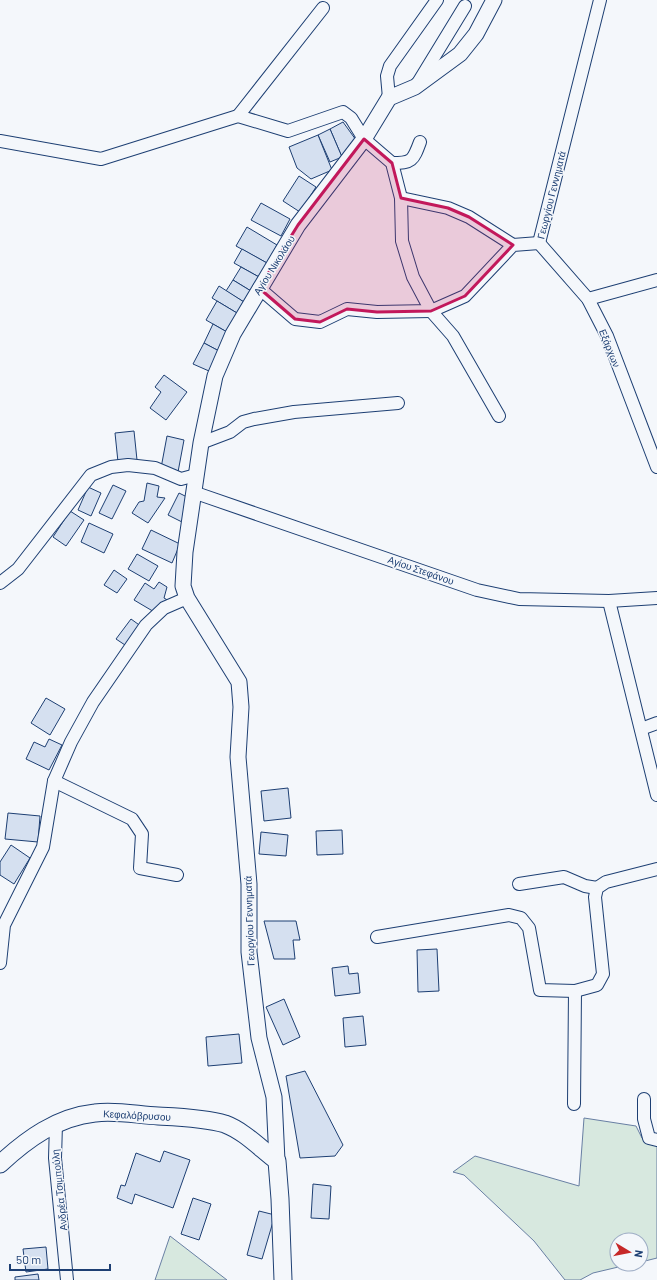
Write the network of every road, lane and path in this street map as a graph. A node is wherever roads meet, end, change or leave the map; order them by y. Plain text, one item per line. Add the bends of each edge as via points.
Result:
1 (437, 0) edge
2 (494, 0) edge
3 (600, 0) edge
4 (465, 6) dead end
5 (323, 8) dead end
6 (415, 87) junction
7 (389, 98) junction
8 (238, 116) junction
9 (364, 139) junction
10 (0, 141) edge
11 (420, 142) dead end
12 (392, 163) junction
13 (401, 198) junction
14 (539, 243) junction
15 (513, 245) junction
16 (657, 280) edge
17 (259, 288) junction
18 (588, 299) junction
19 (431, 311) junction
20 (398, 403) dead end
21 (499, 416) dead end
22 (201, 443) junction
23 (657, 467) edge
24 (196, 475) junction
25 (193, 492) junction
26 (0, 583) edge
27 (187, 598) junction
28 (657, 598) edge
29 (609, 601) junction
30 (657, 723) edge
31 (641, 729) junction
32 (54, 782) junction
33 (657, 795) edge
34 (657, 870) edge
35 (177, 875) dead end
36 (519, 884) dead end
37 (597, 888) junction
38 (377, 937) dead end
39 (0, 963) edge
40 (575, 991) junction
41 (644, 1100) dead end
42 (574, 1104) dead end
43 (56, 1124) junction
44 (657, 1140) edge
45 (277, 1161) junction
46 (0, 1164) edge
47 (67, 1280) edge
48 (283, 1280) edge

1 - 7 street via 390,66 387,76
2 - 6 street via 476,34 460,54
3 - 14 street, Γεωργίου Γεννηματά
4 - 6 street
5 - 8 street
6 - 7 street
7 - 9 street, Αγίου Νικολάου
8 - 9 street via 288,131 343,112 351,118
8 - 10 street via 101,159
9 - 12 street
9 - 17 street, Αγίου Νικολάου via 298,226
11 - 12 street via 415,158 407,163
12 - 13 street
13 - 15 street via 448,208 469,217
13 - 19 street via 402,241 412,277
14 - 15 street, Γεωργίου Γεννηματά
14 - 18 street, Εξάρχων
15 - 19 street via 465,296
16 - 18 street
17 - 19 street via 295,319 320,322 347,309 377,312
17 - 22 street, Αγίου Νικολάου via 224,354 214,381
18 - 23 street, Εξάρχων via 607,336
19 - 21 street via 453,336
20 - 22 street via 294,412 254,419
22 - 24 street, Αγίου Νικολάου
24 - 25 street, Αγίου Νικολάου
24 - 26 street via 181,479 156,468 128,465 111,467 91,475 18,569
25 - 27 street, Αγίου Νικολάου via 183,586
25 - 29 street, Αγίου Στεφάνου via 477,590 519,599
27 - 32 street via 164,608 146,625 93,702 71,742
27 - 45 street, Γεωργίου Γεννηματά via 240,682 238,757 249,884 249,952 259,1038 274,1097
28 - 29 street, Αγίου Στεφάνου
29 - 31 street
30 - 31 street
31 - 33 street
32 - 35 street via 132,819 142,834 140,868
32 - 39 street via 43,847 4,925
34 - 37 street via 606,882
36 - 37 street via 564,877
37 - 40 street via 595,897 603,974 598,985
38 - 40 street via 509,915 521,918 528,928 540,990
40 - 42 street
41 - 44 street via 647,1133 649,1138
43 - 45 main road, Κεφαλόβρυσου via 102,1112 171,1116 225,1124
43 - 46 main road, Κεφαλόβρυσου via 37,1134
43 - 47 street, Ανδρέα Τσιμπούλη via 55,1158
45 - 48 main road, Γεωργίου Γεννηματά

